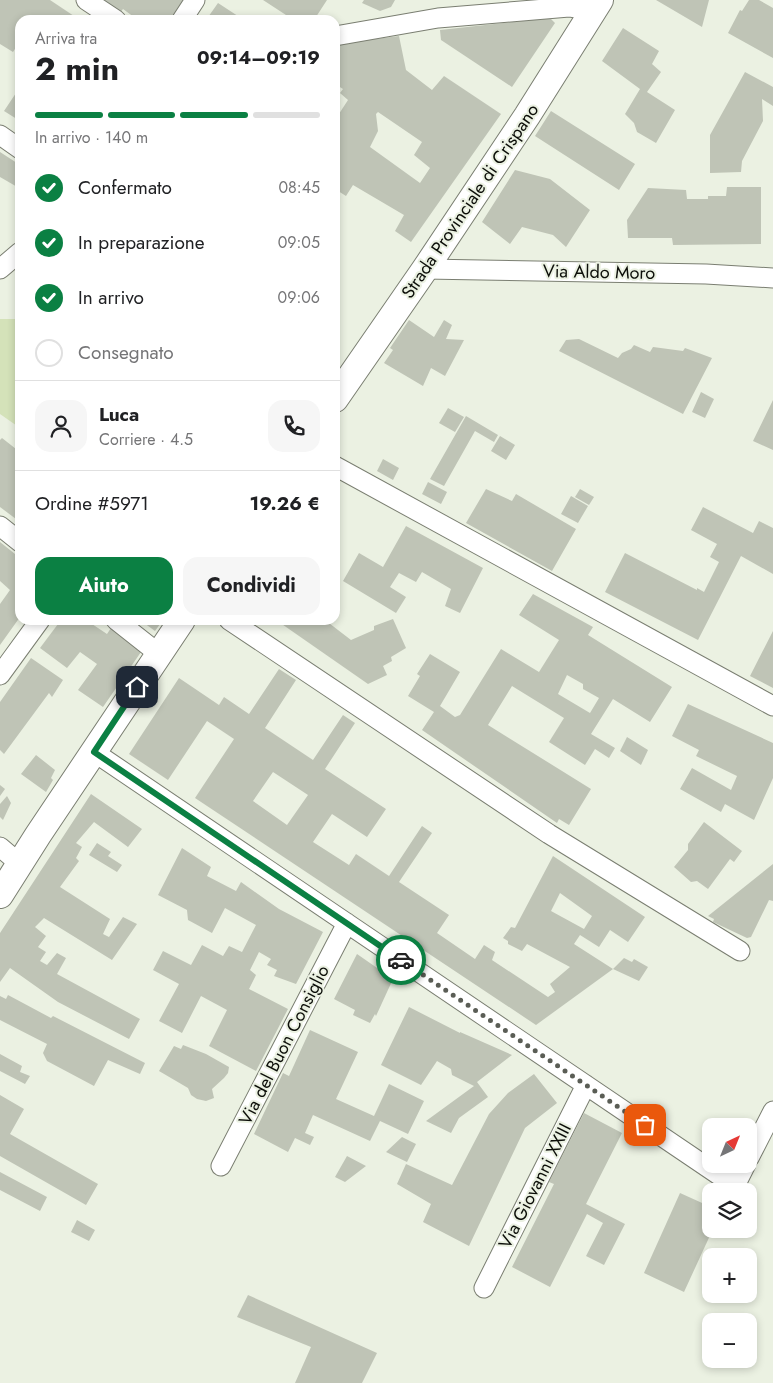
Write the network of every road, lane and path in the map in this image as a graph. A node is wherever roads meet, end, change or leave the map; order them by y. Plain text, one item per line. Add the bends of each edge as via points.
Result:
1 (86, 0) edge
2 (196, 0) edge
3 (597, 5) edge
4 (108, 15) edge
5 (186, 15) edge
6 (340, 35) edge
7 (0, 135) edge
8 (15, 146) edge
9 (15, 256) edge
10 (0, 269) edge
11 (425, 269) junction
12 (773, 278) edge
13 (340, 392) edge
14 (340, 469) edge
15 (0, 526) edge
16 (15, 538) edge
17 (36, 625) edge
18 (122, 625) edge
19 (179, 625) edge
20 (236, 625) edge
21 (159, 654) junction
22 (0, 675) edge
23 (773, 706) edge
24 (94, 752) junction
25 (0, 847) edge
26 (20, 864) junction
27 (0, 896) edge
28 (347, 923) junction
29 (740, 951) dead end
30 (586, 1084) junction
31 (773, 1111) edge
32 (758, 1140) edge
33 (702, 1163) edge
34 (222, 1166) dead end
35 (716, 1173) edge
36 (742, 1173) edge
37 (484, 1288) dead end

1 - 4 street
2 - 5 street
3 - 6 street via 438,18
3 - 11 street, Strada Provinciale di Crispano
7 - 8 street
9 - 10 street
11 - 12 street, Via Aldo Moro
11 - 13 street, Strada Provinciale di Crispano
14 - 23 street
15 - 16 street
17 - 22 street
18 - 21 street
19 - 21 street
20 - 29 street via 549,834
21 - 24 street
24 - 26 street
24 - 28 street
25 - 26 street
26 - 27 street
28 - 30 street
28 - 34 street, Via del Buon Consiglio
30 - 33 street
30 - 37 street, Via Giovanni XXIII
31 - 32 street
35 - 36 street via 735,1186

